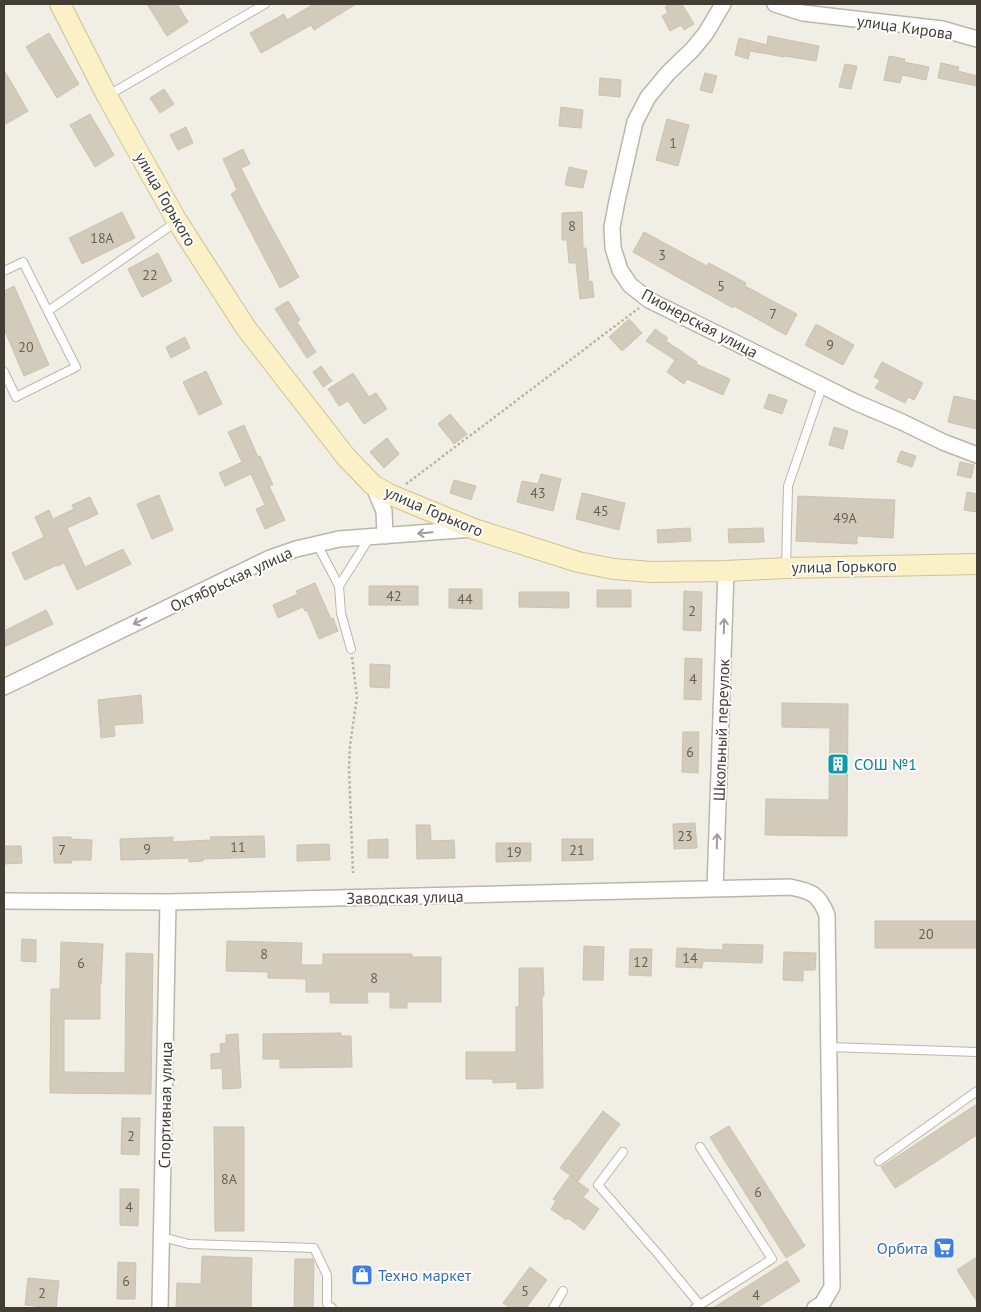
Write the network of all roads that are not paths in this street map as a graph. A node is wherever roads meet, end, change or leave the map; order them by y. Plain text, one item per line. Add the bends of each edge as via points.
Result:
1 (60, 4) edge
2 (266, 4) edge
3 (723, 4) edge
4 (775, 4) edge
5 (977, 39) edge
6 (107, 96) junction
7 (177, 221) junction
8 (4, 271) edge
9 (48, 311) junction
10 (4, 372) edge
11 (822, 386) junction
12 (977, 455) edge
13 (373, 484) junction
14 (474, 529) junction
15 (377, 537) junction
16 (317, 544) junction
17 (977, 564) edge
18 (786, 568) junction
19 (726, 571) junction
20 (339, 586) junction
21 (352, 650) road end
22 (4, 687) edge
23 (716, 889) junction
24 (4, 901) edge
25 (168, 902) junction
26 (829, 1047) junction
27 (977, 1052) edge
28 (977, 1091) edge
29 (700, 1147) dead end
30 (623, 1152) dead end
31 (879, 1161) dead end
32 (162, 1237) junction
33 (563, 1291) dead end
34 (697, 1306) edge
35 (160, 1308) edge
36 (332, 1308) edge
37 (553, 1308) edge
38 (815, 1308) edge

1 - 6 main road, улица Горького
2 - 6 lane
3 - 11 street, Пионерская улица via 706,33 648,96 635,122 616,201 613,248 620,270 630,285 649,300
4 - 5 street, улица Кирова via 803,13 942,29
6 - 7 main road, улица Горького
7 - 9 lane
7 - 13 main road, улица Горького via 246,328 346,457
8 - 9 lane via 23,262
9 - 10 lane via 76,367 16,396
11 - 12 street, Пионерская улица
11 - 18 lane via 788,486
13 - 14 main road, улица Горького via 391,495
13 - 15 street via 384,511
14 -> 15 street, Октябрьская улица
14 - 19 main road, улица Горького via 578,562 614,569
15 - 16 street, Октябрьская улица
15 - 20 lane
16 - 20 lane
16 -> 22 street, Октябрьская улица via 270,558
17 - 18 main road, улица Горького
18 - 19 main road, улица Горького
23 -> 19 street, Школьный переулок
20 - 21 lane via 341,613
23 - 25 street, Заводская улица
23 - 26 street, Заводская улица via 790,887 806,890 824,905 827,915
24 - 25 street, Заводская улица
25 - 32 street, Спортивная улица
26 - 27 lane
26 - 38 street via 832,1287 822,1304
28 - 31 lane
29 - 34 lane via 772,1259
30 - 34 lane via 598,1185 658,1254
32 - 35 street, Спортивная улица
32 - 36 lane via 189,1244 314,1248 328,1275 327,1304
33 - 37 lane

